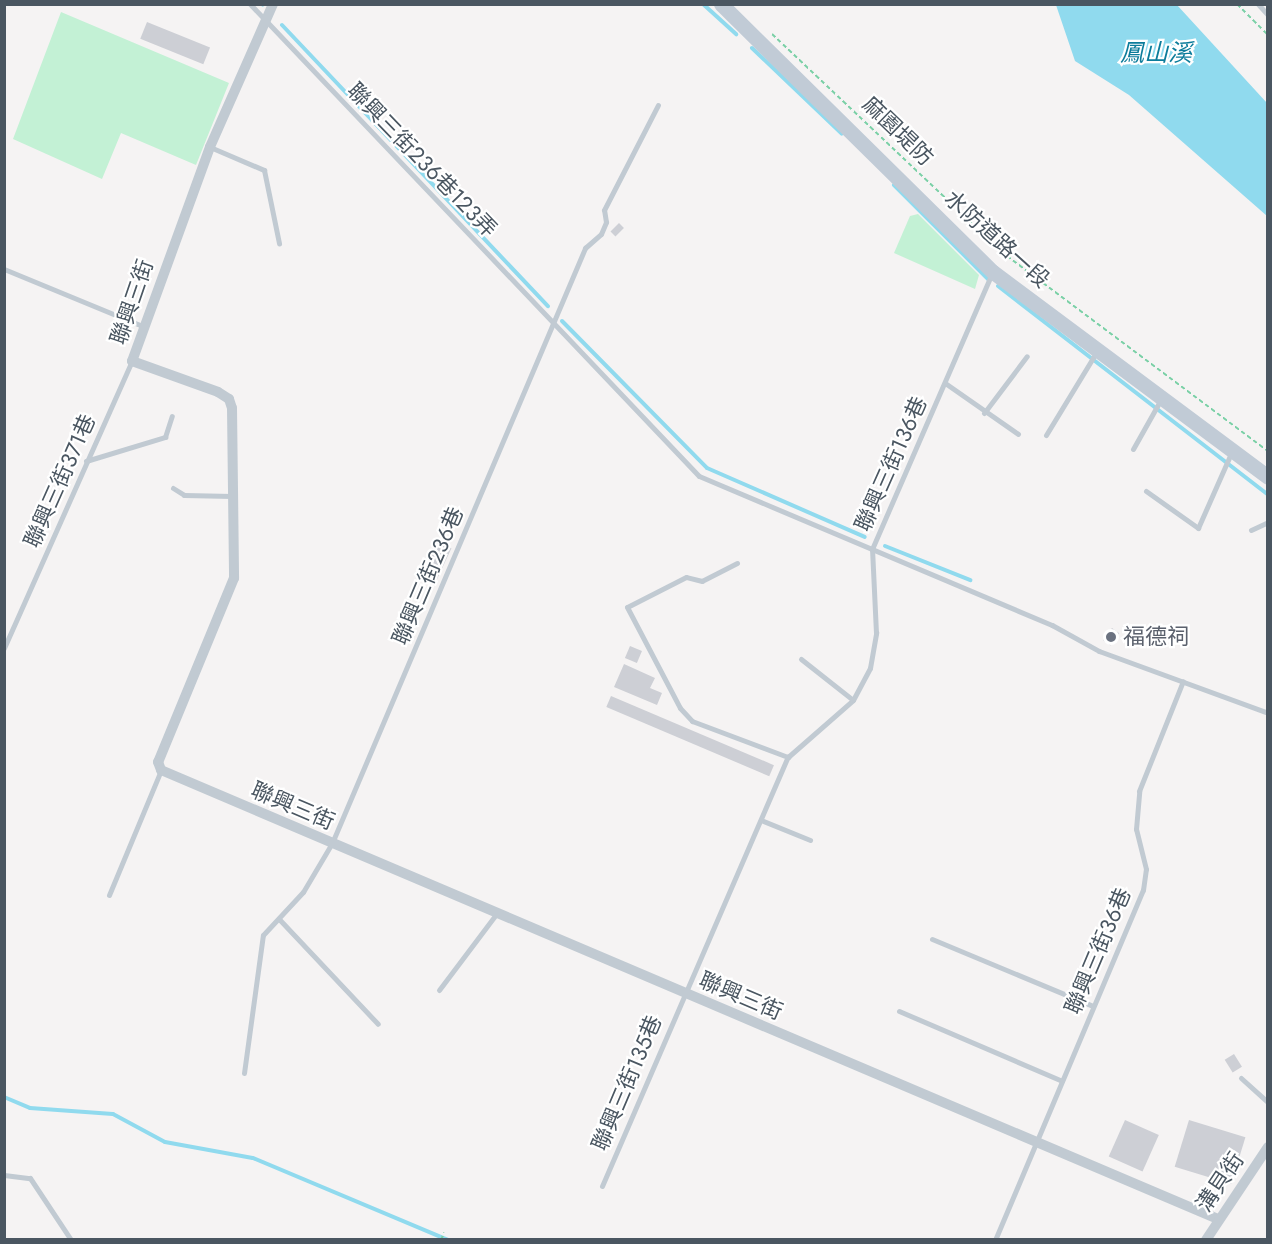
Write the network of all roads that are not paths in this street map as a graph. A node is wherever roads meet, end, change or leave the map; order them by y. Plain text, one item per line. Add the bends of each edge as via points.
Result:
1 (250, 4) edge
2 (273, 4) edge
3 (721, 4) edge
4 (1257, 4) edge
5 (1268, 15) edge
6 (266, 22) junction
7 (658, 105) dead end
8 (210, 147) junction
9 (279, 243) dead end
10 (4, 269) edge
11 (993, 272) junction
12 (556, 322) junction
13 (142, 326) junction
14 (1096, 352) junction
15 (1027, 356) dead end
16 (132, 361) junction
17 (945, 383) junction
18 (1160, 402) junction
19 (984, 413) junction
20 (172, 416) dead end
21 (1017, 434) dead end
22 (1046, 435) dead end
23 (1133, 448) dead end
24 (1230, 455) junction
25 (86, 461) junction
26 (1268, 477) edge
27 (172, 488) dead end
28 (1146, 491) dead end
29 (232, 496) junction
30 (1268, 522) edge
31 (1251, 530) dead end
32 (872, 549) junction
33 (737, 563) dead end
34 (4, 648) edge
35 (801, 659) dead end
36 (1183, 681) junction
37 (853, 700) junction
38 (1268, 713) edge
39 (788, 757) junction
40 (161, 770) junction
41 (761, 820) junction
42 (810, 840) dead end
43 (332, 843) junction
44 (109, 895) dead end
45 (497, 913) junction
46 (279, 919) junction
47 (932, 939) dead end
48 (439, 990) dead end
49 (683, 993) junction
50 (1093, 1006) junction
51 (899, 1011) dead end
52 (378, 1024) dead end
53 (244, 1073) dead end
54 (1241, 1078) dead end
55 (1062, 1081) junction
56 (1268, 1102) edge
57 (1037, 1141) junction
58 (1268, 1147) edge
59 (4, 1175) edge
60 (602, 1186) dead end
61 (1218, 1219) junction
62 (71, 1239) edge
63 (996, 1239) edge
64 (1206, 1239) edge

1 - 6 lane, 聯興三街236巷123弄
2 - 6 street, 聯興三街
3 - 11 street, 水防道路一段
4 - 5 lane
6 - 8 street, 聯興三街
6 - 12 lane, 聯興三街236巷123弄
7 - 12 lane, 聯興三街236巷 via 604,210 606,222 601,234 585,248
8 - 9 lane via 264,170
8 - 13 street, 聯興三街
10 - 13 lane
11 - 14 street, 水防道路一段
11 - 17 lane, 聯興三街136巷
12 - 32 lane via 699,476
12 - 43 lane, 聯興三街236巷
13 - 16 street, 聯興三街
14 - 18 street, 水防道路一段
14 - 22 lane
15 - 19 lane
16 - 25 lane, 聯興三街371巷
16 - 29 street, 聯興三街 via 230,399
17 - 19 lane
17 - 32 lane, 聯興三街136巷
18 - 23 lane
18 - 24 street, 水防道路一段
19 - 21 lane
20 - 25 lane via 165,437
24 - 26 street, 水防道路一段
24 - 28 lane via 1198,528
25 - 34 lane, 聯興三街371巷
27 - 29 lane via 184,495
29 - 40 street, 聯興三街 via 234,578 158,762
30 - 31 lane
32 - 36 lane via 1052,625 1099,651
32 - 37 lane, 聯興三街136巷 via 876,633 870,668
33 - 39 lane via 702,581 686,577 627,607 680,708 692,721
35 - 37 lane
36 - 38 lane
36 - 50 lane, 聯興三街36巷 via 1139,791 1136,829 1146,869 1143,890
37 - 39 lane, 聯興三街136巷
39 - 41 lane, 聯興三街136巷
40 - 43 street, 聯興三街
40 - 44 lane
41 - 42 lane
41 - 49 lane, 聯興三街136巷
43 - 45 street, 聯興三街
43 - 46 lane, 聯興三街236巷 via 303,892
45 - 48 lane
45 - 49 street, 聯興三街
46 - 52 lane
46 - 53 lane, 聯興三街236巷 via 263,935
47 - 50 lane
49 - 57 street, 聯興三街
49 - 60 lane, 聯興三街135巷
50 - 55 lane, 聯興三街36巷
51 - 55 lane
54 - 56 lane
55 - 57 lane, 聯興三街36巷
57 - 61 street, 聯興三街
57 - 63 lane, 聯興三街36巷
58 - 61 street, 溝貝街
59 - 62 lane via 30,1178
61 - 64 street, 溝貝街

